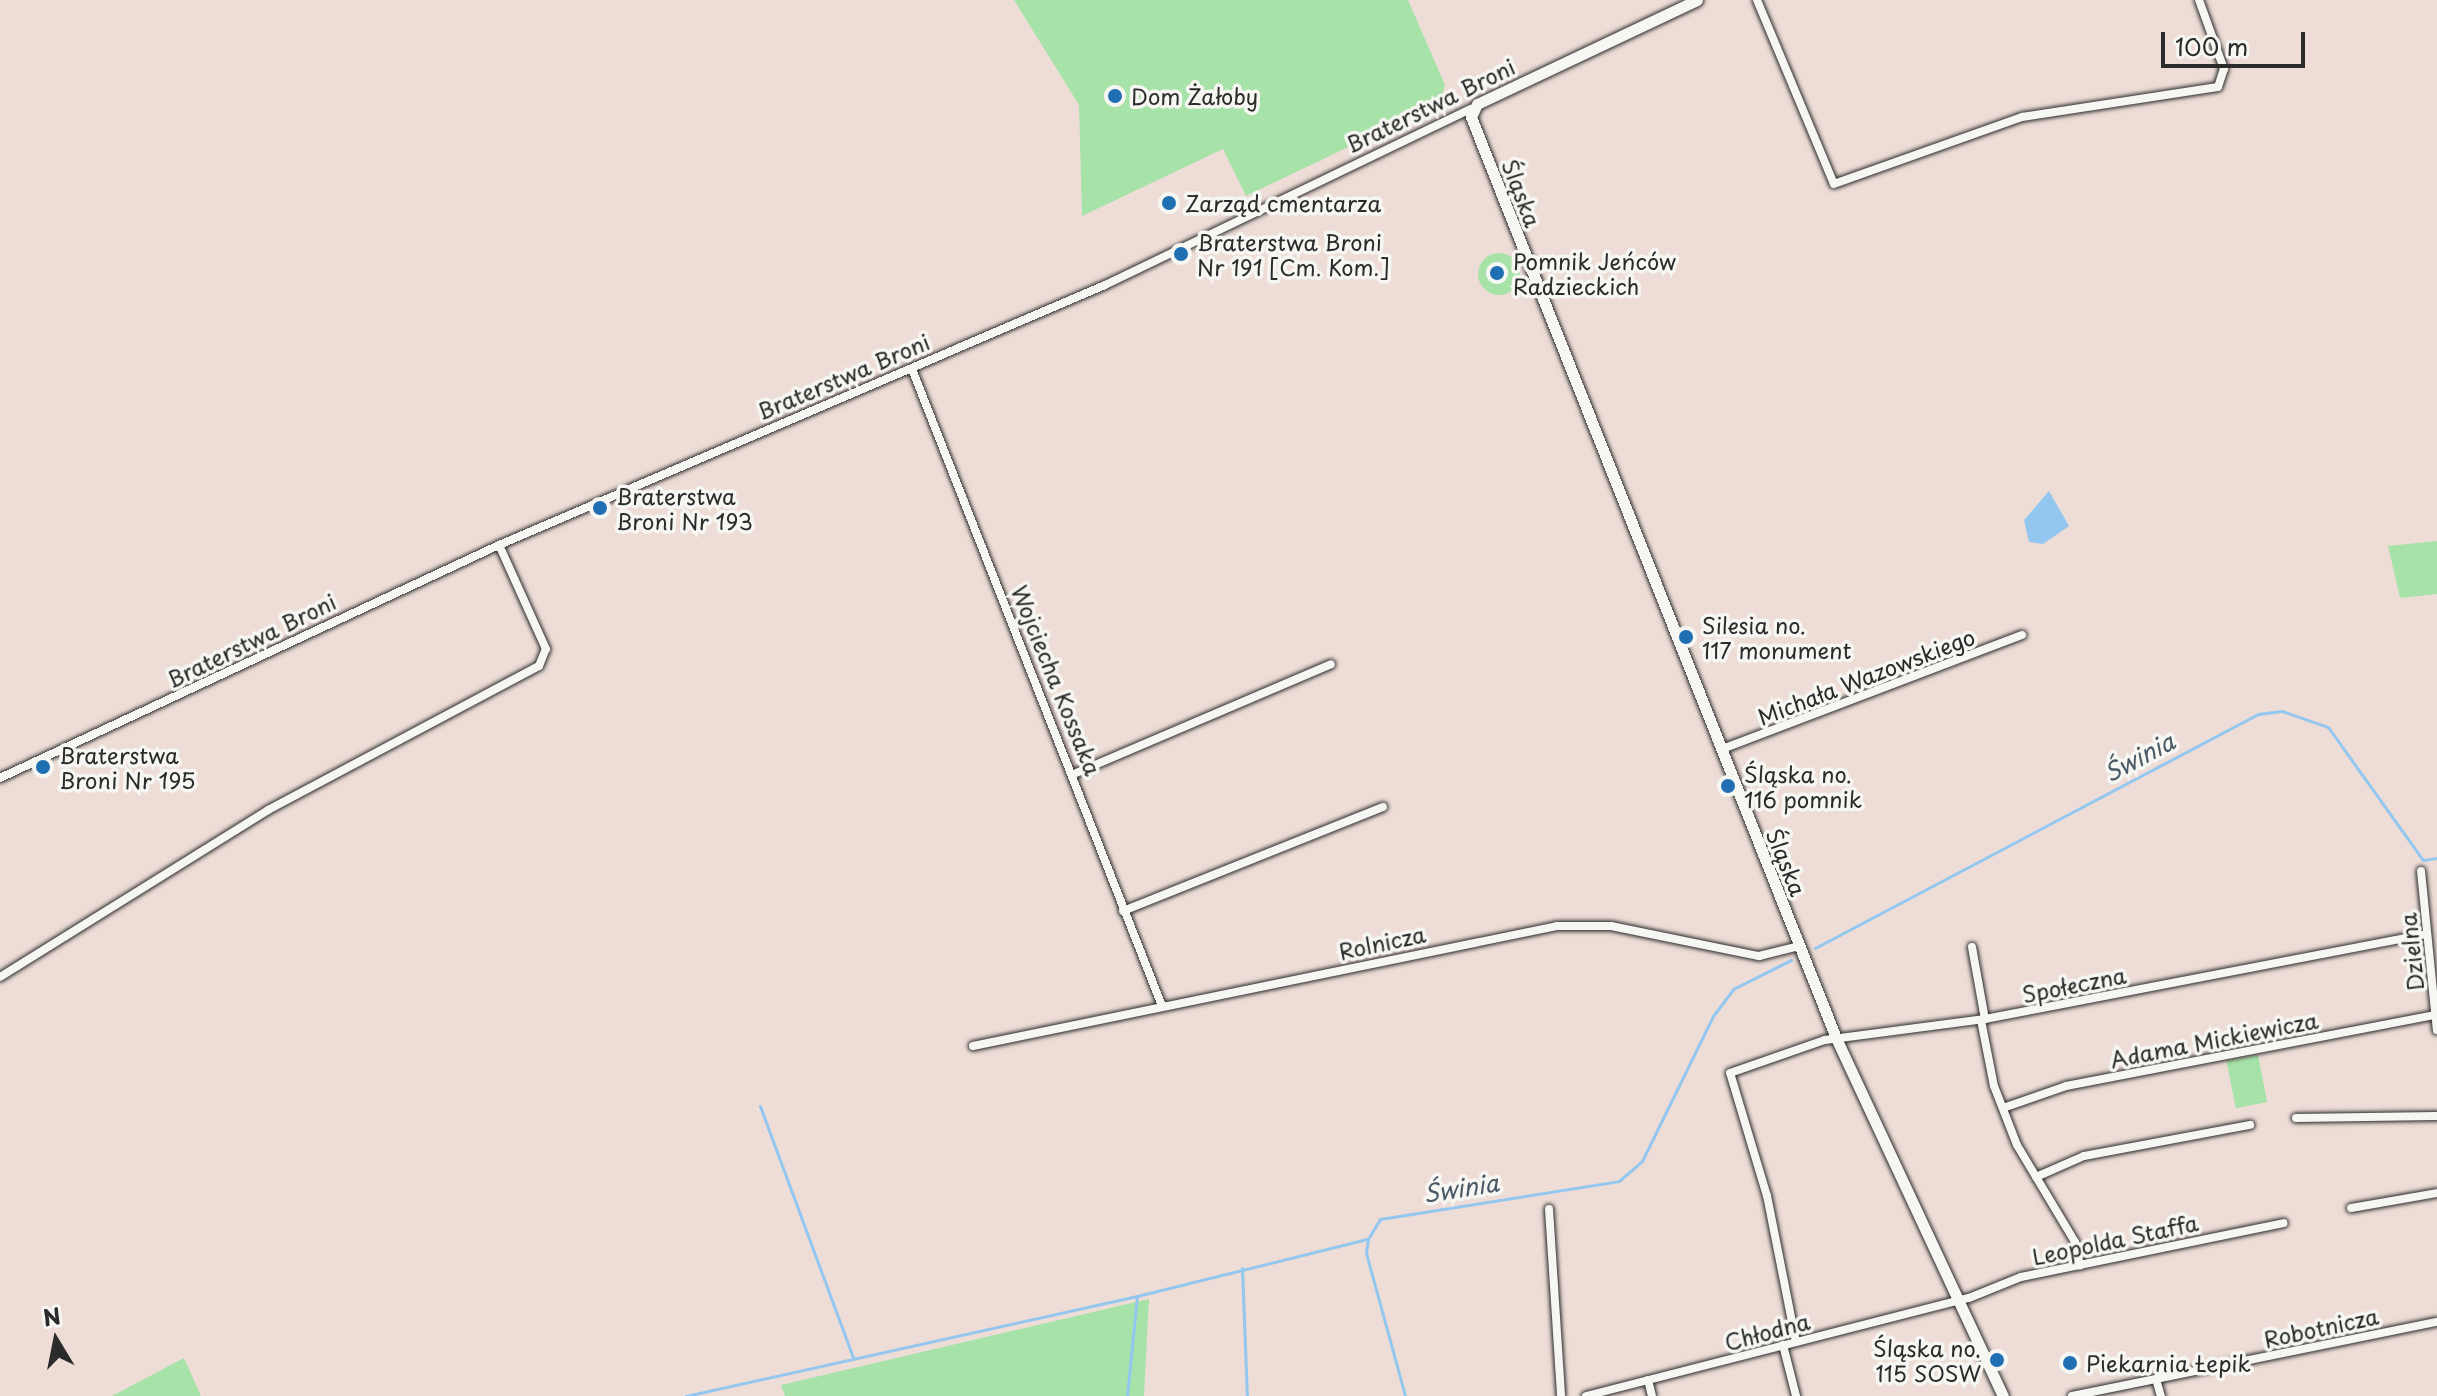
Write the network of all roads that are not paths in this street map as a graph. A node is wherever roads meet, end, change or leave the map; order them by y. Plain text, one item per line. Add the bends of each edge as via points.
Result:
1 (1697, 0) edge
2 (1757, 0) edge
3 (2199, 0) edge
4 (1471, 109) junction
5 (912, 369) junction
6 (499, 545) junction
7 (2022, 635) dead end
8 (1331, 664) dead end
9 (1722, 749) junction
10 (1076, 773) junction
11 (0, 778) edge
12 (1383, 807) dead end
13 (2421, 871) dead end
14 (1123, 911) junction
15 (2427, 934) junction
16 (1799, 946) junction
17 (1972, 947) dead end
18 (0, 977) edge
19 (1162, 1006) junction
20 (2435, 1015) edge
21 (1983, 1020) junction
22 (2437, 1030) edge
23 (1836, 1038) junction
24 (973, 1046) dead end
25 (2003, 1108) junction
26 (2437, 1116) edge
27 (2296, 1118) dead end
28 (2250, 1125) dead end
29 (2036, 1177) junction
30 (2437, 1193) edge
31 (2351, 1208) dead end
32 (1549, 1209) dead end
33 (2284, 1223) dead end
34 (2080, 1265) junction
35 (1957, 1300) junction
36 (2437, 1322) edge
37 (1796, 1342) junction
38 (1783, 1345) junction
39 (2156, 1379) junction
40 (1648, 1380) junction
41 (1561, 1396) edge
42 (1586, 1396) edge
43 (1652, 1396) edge
44 (1796, 1396) edge
45 (2003, 1396) edge
46 (2072, 1396) edge
47 (2161, 1396) edge

1 - 4 street, Braterstwa Broni
2 - 3 street via 1834,184 2033,114 2218,87 2224,69
4 - 5 street, Braterstwa Broni
4 - 9 street, Śląska
5 - 6 street, Braterstwa Broni
5 - 10 street, Wojciecha Kossaka
6 - 11 street, Braterstwa Broni
6 - 18 street via 546,649 539,666 268,810
7 - 9 street, Michała Wazowskiego
8 - 10 street
9 - 16 street, Śląska
10 - 14 street, Wojciecha Kossaka
12 - 14 street
13 - 15 street, Dzielna
14 - 19 street, Wojciecha Kossaka
15 - 20 street, Dzielna
15 - 21 street, Społeczna
16 - 19 street, Rolnicza via 1759,956 1611,926 1557,926
16 - 23 street, Śląska
17 - 21 street
19 - 24 street, Rolnicza
20 - 22 street, Dzielna
20 - 25 street, Adama Mickiewicza via 2066,1086
21 - 23 street, Społeczna
21 - 25 street
23 - 35 street, Śląska
23 - 37 street, Społeczna via 1730,1073 1767,1196
25 - 29 street
26 - 27 street
28 - 29 street via 2084,1156
29 - 34 street via 2075,1242
30 - 31 street
32 - 41 street
33 - 34 street, Leopolda Staffa
34 - 35 street, Leopolda Staffa
35 - 37 street, Chłodna
35 - 45 street, Śląska
36 - 39 street, Robotnicza
37 - 38 street, Chłodna
38 - 40 street, Chłodna
38 - 44 street
39 - 46 street, Robotnicza
39 - 47 street
40 - 42 street, Chłodna
40 - 43 street

